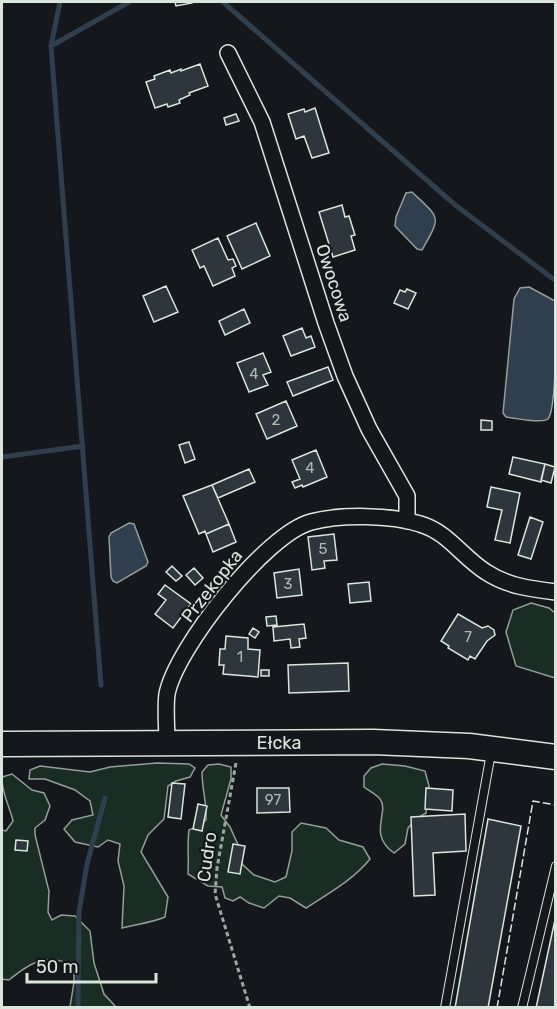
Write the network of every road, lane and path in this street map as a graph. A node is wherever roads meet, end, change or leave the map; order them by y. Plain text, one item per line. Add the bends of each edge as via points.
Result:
1 (228, 52) dead end
2 (407, 520) junction
3 (555, 592) edge
4 (237, 743) junction
5 (2, 744) edge
6 (167, 744) junction
7 (491, 748) junction
8 (555, 757) edge
9 (555, 866) edge
10 (554, 881) edge
11 (250, 1008) edge
12 (445, 1008) edge
13 (522, 1008) edge

1 - 2 street, Owocowa via 262,122 345,376 369,429 407,496
2 - 3 street, Przekopka via 444,535 485,572 505,582
2 - 6 street, Przekopka via 341,518 309,522 246,570 216,607 174,672 167,694
4 - 6 main road, Ełcka
4 - 7 main road, Ełcka via 374,742
4 - 11 path, Cudro via 215,894
5 - 6 main road, Ełcka
7 - 8 main road, Ełcka
7 - 12 lane
9 - 10 lane
10 - 13 lane

